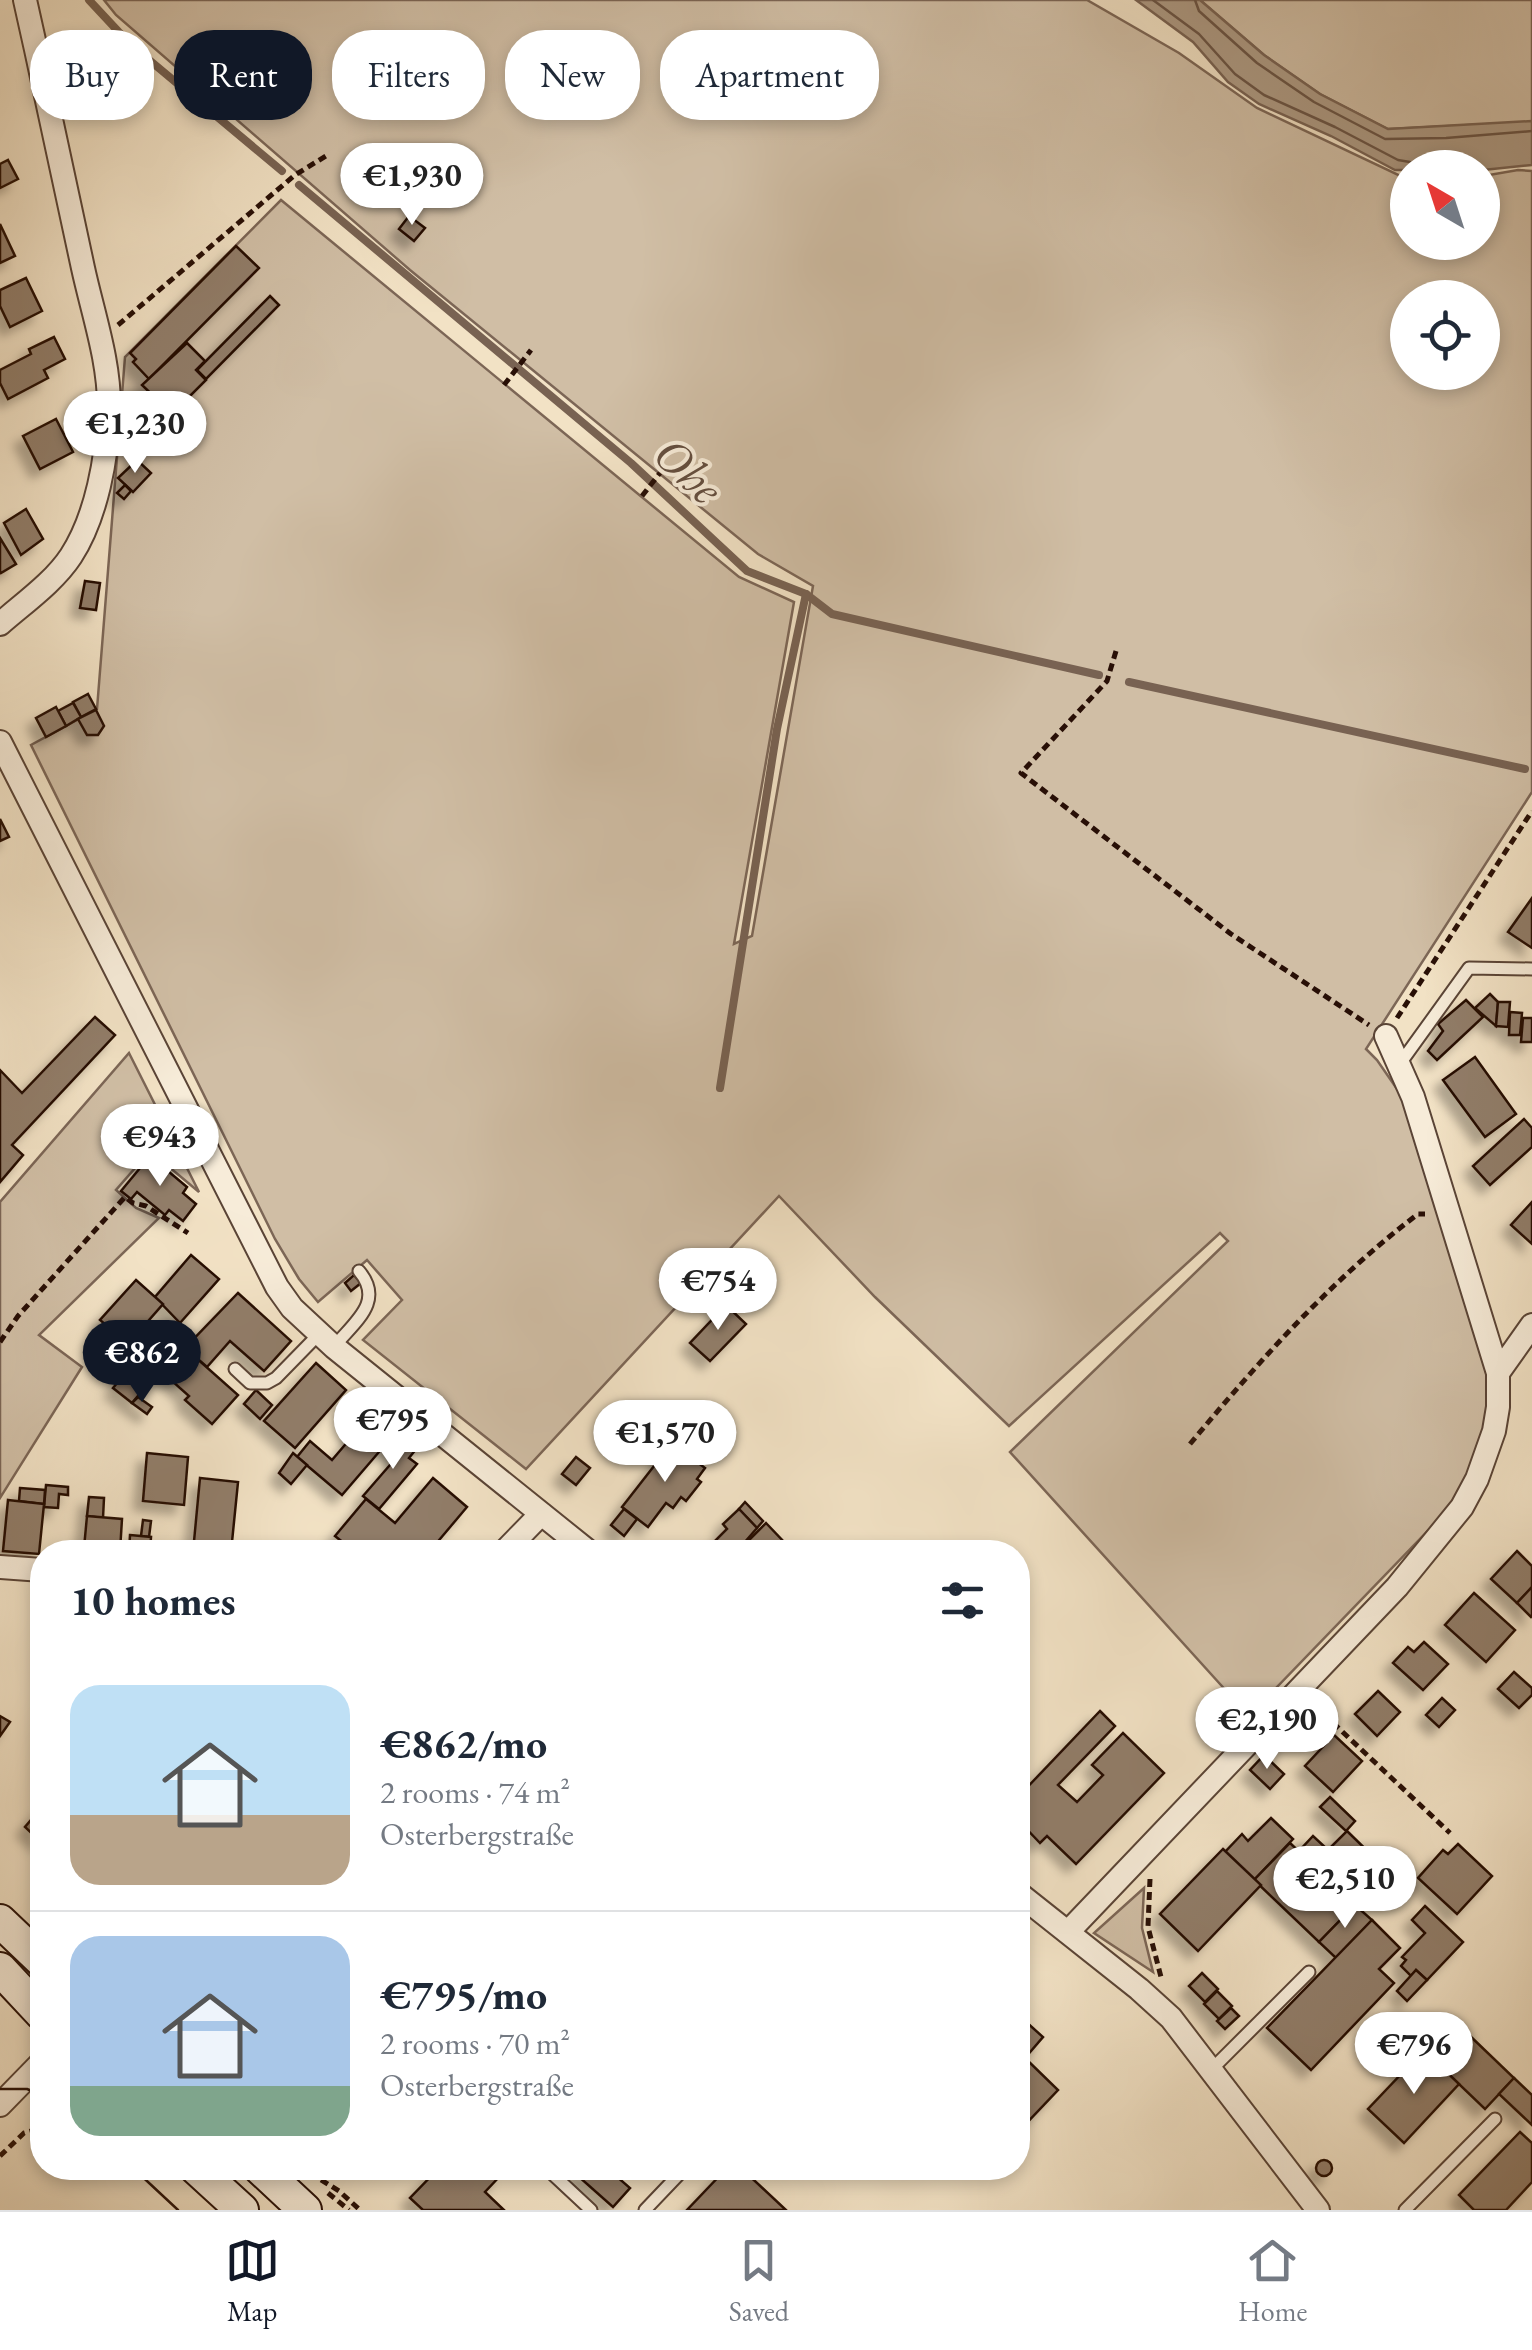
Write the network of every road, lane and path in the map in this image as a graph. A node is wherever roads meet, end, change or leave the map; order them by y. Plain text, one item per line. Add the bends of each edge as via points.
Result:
1 (26, 0) edge
2 (326, 156) dead end
3 (100, 340) junction
4 (530, 350) dead end
5 (504, 386) dead end
6 (660, 473) dead end
7 (642, 496) dead end
8 (0, 624) edge
9 (1116, 652) dead end
10 (0, 742) edge
11 (1532, 811) edge
12 (1532, 969) edge
13 (1386, 1036) junction
14 (1399, 1065) junction
15 (1451, 1216) junction
16 (188, 1234) dead end
17 (359, 1271) dead end
18 (1532, 1325) edge
19 (327, 1340) junction
20 (0, 1342) edge
21 (235, 1369) dead end
22 (1498, 1373) junction
23 (1190, 1444) dead end
24 (541, 1514) junction
25 (516, 1540) edge
26 (574, 1540) edge
27 (0, 1567) edge
28 (30, 1569) edge
29 (1297, 1690) junction
30 (1450, 1833) dead end
31 (1150, 1846) junction
32 (1030, 1902) edge
33 (0, 1921) edge
34 (1068, 1932) junction
35 (30, 1950) edge
36 (0, 1969) edge
37 (1309, 1972) dead end
38 (30, 2001) edge
39 (1171, 2018) junction
40 (1211, 2070) junction
41 (30, 2075) edge
42 (0, 2106) edge
43 (1495, 2120) dead end
44 (30, 2131) edge
45 (0, 2156) edge
46 (209, 2180) edge
47 (273, 2180) edge
48 (320, 2180) edge
49 (559, 2180) edge
50 (674, 2180) edge
51 (1309, 2207) edge
52 (242, 2210) edge
53 (305, 2210) edge
54 (360, 2210) edge
55 (590, 2210) edge
56 (645, 2210) edge
57 (1405, 2210) edge

1 - 3 street
2 - 3 path via 295,174
3 - 8 street via 109,407 86,527 64,566
4 - 5 path
6 - 7 path
9 - 13 path via 1107,681 1021,773 1230,934
10 - 19 street via 258,1254 292,1308
11 - 13 path
12 - 14 lane via 1468,968
13 - 14 street
14 - 15 street
15 - 22 street
15 - 23 path via 1418,1214 1366,1253 1270,1348
16 - 20 path via 125,1196
17 - 19 lane via 372,1296
18 - 22 street
19 - 21 lane via 267,1383 250,1383
19 - 24 street
22 - 29 street via 1494,1431 1462,1507 1397,1588
24 - 25 street
24 - 26 street
27 - 28 street
29 - 30 path
29 - 31 street
31 - 34 street
31 - 39 path via 1148,1927
32 - 34 street
33 - 35 main road
34 - 39 street
36 - 38 main road
37 - 40 lane
39 - 40 street
40 - 51 street
41 - 42 street
43 - 57 lane
44 - 45 path
46 - 52 main road
47 - 53 main road
48 - 54 path
49 - 55 lane
50 - 56 lane

